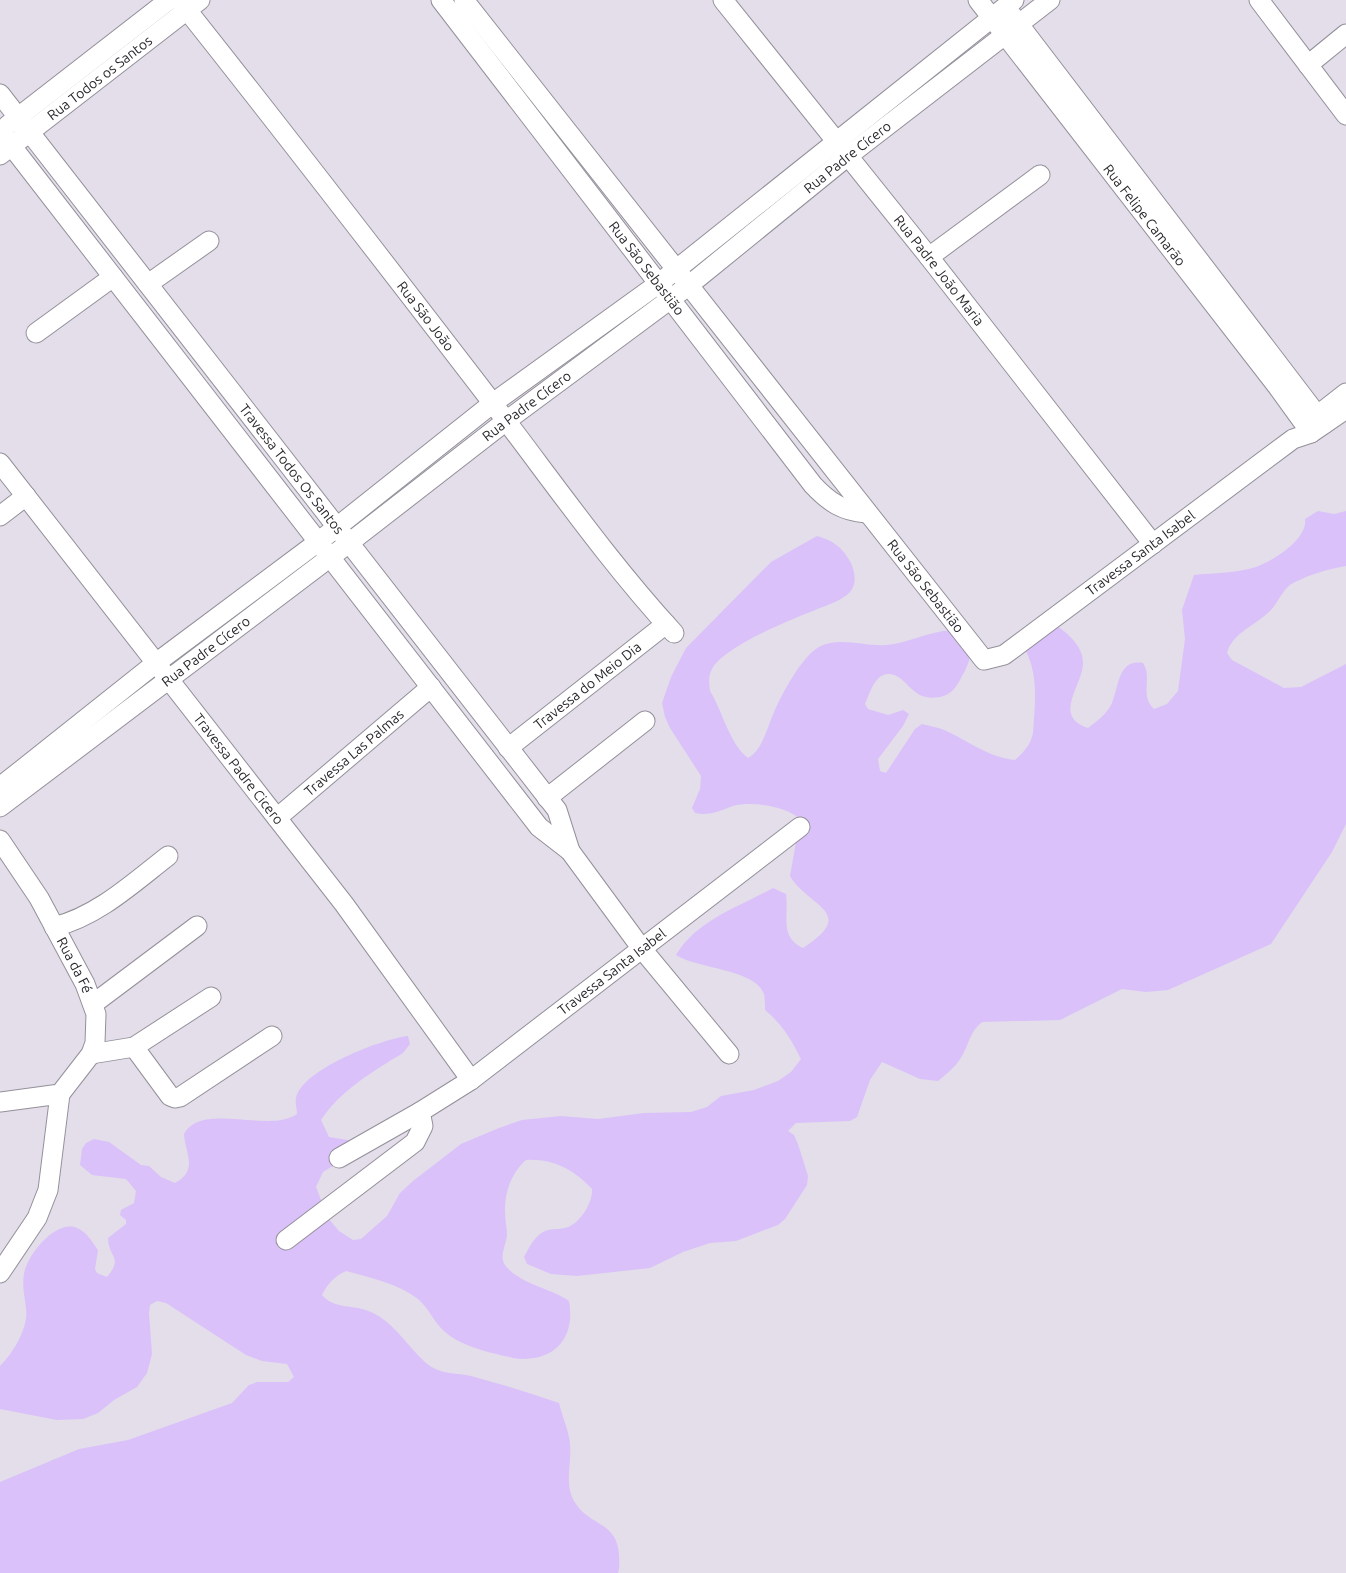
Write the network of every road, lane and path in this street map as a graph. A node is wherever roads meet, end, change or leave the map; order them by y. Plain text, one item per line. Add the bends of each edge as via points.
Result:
1 (169, 0) edge
2 (441, 0) edge
3 (464, 0) edge
4 (723, 0) edge
5 (978, 0) edge
6 (1050, 0) edge
7 (1259, 0) edge
8 (189, 3) edge
9 (1003, 6) edge
10 (1012, 30) junction
11 (1346, 34) edge
12 (1308, 65) junction
13 (531, 85) junction
14 (0, 94) edge
15 (515, 98) junction
16 (1346, 115) edge
17 (18, 117) junction
18 (0, 131) edge
19 (31, 133) junction
20 (842, 149) junction
21 (6, 151) edge
22 (1040, 175) dead end
23 (209, 241) dead end
24 (929, 258) junction
25 (676, 270) junction
26 (113, 277) junction
27 (148, 284) junction
28 (658, 284) junction
29 (688, 286) junction
30 (670, 299) junction
31 (174, 318) junction
32 (36, 332) dead end
33 (156, 333) junction
34 (1346, 393) edge
35 (493, 403) junction
36 (1346, 409) edge
37 (506, 421) junction
38 (1310, 427) junction
39 (0, 463) edge
40 (26, 496) junction
41 (866, 513) junction
42 (0, 516) edge
43 (337, 527) junction
44 (318, 542) junction
45 (349, 543) junction
46 (1153, 544) junction
47 (330, 558) junction
48 (670, 628) joint
49 (984, 660) joint
50 (156, 663) junction
51 (168, 679) junction
52 (431, 687) junction
53 (644, 721) dead end
54 (508, 748) junction
55 (520, 763) junction
56 (501, 777) junction
57 (0, 787) edge
58 (547, 798) junction
59 (0, 807) edge
60 (277, 818) junction
61 (800, 827) dead end
62 (0, 840) edge
63 (570, 851) junction
64 (168, 856) dead end
65 (197, 926) dead end
66 (54, 927) junction
67 (642, 949) junction
68 (211, 998) dead end
69 (94, 1004) junction
70 (272, 1036) dead end
71 (134, 1047) junction
72 (91, 1054) junction
73 (729, 1054) dead end
74 (471, 1080) junction
75 (60, 1094) junction
76 (0, 1102) edge
77 (420, 1112) junction
78 (339, 1158) dead end
79 (286, 1240) dead end
80 (0, 1273) edge

1 - 17 street, Rua Todos os Santos
2 - 15 street, Rua São Sebastião
3 - 13 street, Rua São Sebastião
4 - 20 street, Rua Padre João Maria
5 - 9 street, Rua Felipe Camarão
6 - 10 street, Rua Padre Cícero
7 - 12 street
8 - 19 street, Rua Todos os Santos
8 - 35 street, Rua São João
9 - 10 street, Rua Felipe Camarão
9 - 20 street, Rua Padre Cícero
10 - 20 street, Rua Padre Cícero
10 - 38 street, Rua Felipe Camarão
11 - 12 street
12 - 16 street
13 - 15 street
13 - 25 street, Rua São Sebastião
14 - 17 street, Travessa Todos Os Santos
15 - 28 street, Rua São Sebastião
17 - 18 street, Rua Todos os Santos
17 - 19 street, Travessa Todos Os Santos
18 - 21 street, Travessa Todos Os Santos
19 - 21 street, Rua Todos os Santos
19 - 27 street, Travessa Todos Os Santos
20 - 24 street, Rua Padre João Maria
20 - 25 street, Rua Padre Cícero
20 - 29 street, Rua Padre Cícero
21 - 26 street, Travessa Todos Os Santos
22 - 24 street
23 - 27 street
24 - 46 street, Rua Padre João Maria
25 - 28 street, Rua Padre Cícero
25 - 29 street, Rua São Sebastião
26 - 32 street
26 - 33 street, Travessa Todos Os Santos
27 - 31 street, Travessa Todos Os Santos
28 - 30 street, Rua São Sebastião
28 - 35 street, Rua Padre Cícero
29 - 30 street, Rua Padre Cícero
29 - 41 street, Rua São Sebastião
30 - 37 street, Rua Padre Cícero
30 - 41 street, Rua São Sebastião via 813,485 838,507
31 - 33 street
31 - 43 street, Travessa Todos Os Santos
33 - 44 street, Travessa Todos Os Santos
34 - 38 street, Travessa Santa Isabel
35 - 37 street, Rua São João
35 - 43 street, Rua Padre Cícero
36 - 38 street, Travessa Santa Isabel
37 - 45 street, Rua Padre Cícero
37 - 48 street, Rua São João via 591,534
38 - 46 street, Travessa Santa Isabel
39 - 40 street, Travessa Padre Cicero
40 - 42 street
40 - 50 street, Travessa Padre Cicero
41 - 49 street, Rua São Sebastião
43 - 44 street, Rua Padre Cícero
43 - 45 street, Travessa Todos Os Santos
44 - 47 street, Travessa Todos Os Santos
44 - 50 street, Rua Padre Cícero
45 - 47 street, Rua Padre Cícero
45 - 54 street, Travessa Todos Os Santos
46 - 49 street, Travessa Santa Isabel via 1004,655
47 - 51 street, Rua Padre Cícero
47 - 52 street, Travessa Todos Os Santos
48 - 54 street, Travessa do Meio Dia
50 - 51 street, Travessa Padre Cicero
50 - 57 street, Rua Padre Cícero
51 - 59 street, Rua Padre Cícero
51 - 60 street, Travessa Padre Cicero
52 - 56 street, Travessa Todos Os Santos
52 - 60 street, Travessa Las Palmas
53 - 58 street
54 - 55 street, Travessa Todos Os Santos
55 - 56 street
55 - 58 street, Travessa Todos Os Santos
56 - 63 street, Travessa Todos Os Santos via 539,827
58 - 63 street, Travessa Todos Os Santos via 557,810
60 - 74 street, Travessa Padre Cicero via 344,904
61 - 67 street, Travessa Santa Isabel
62 - 66 street, Rua da Fé via 39,898
63 - 67 street, Travessa Todos Os Santos
64 - 66 street via 97,910
65 - 69 street
66 - 69 street, Rua da Fé
67 - 73 street, Travessa Todos Os Santos
67 - 74 street, Travessa Santa Isabel
68 - 71 street
69 - 72 street, Rua da Fé via 97,1028
70 - 71 street via 177,1098 170,1096
71 - 72 street
72 - 75 street, Rua da Fé
74 - 77 street, Travessa Santa Isabel
75 - 76 street
75 - 80 street via 48,1190 37,1218
77 - 78 street, Travessa Santa Isabel
77 - 79 street via 423,1126 416,1142

